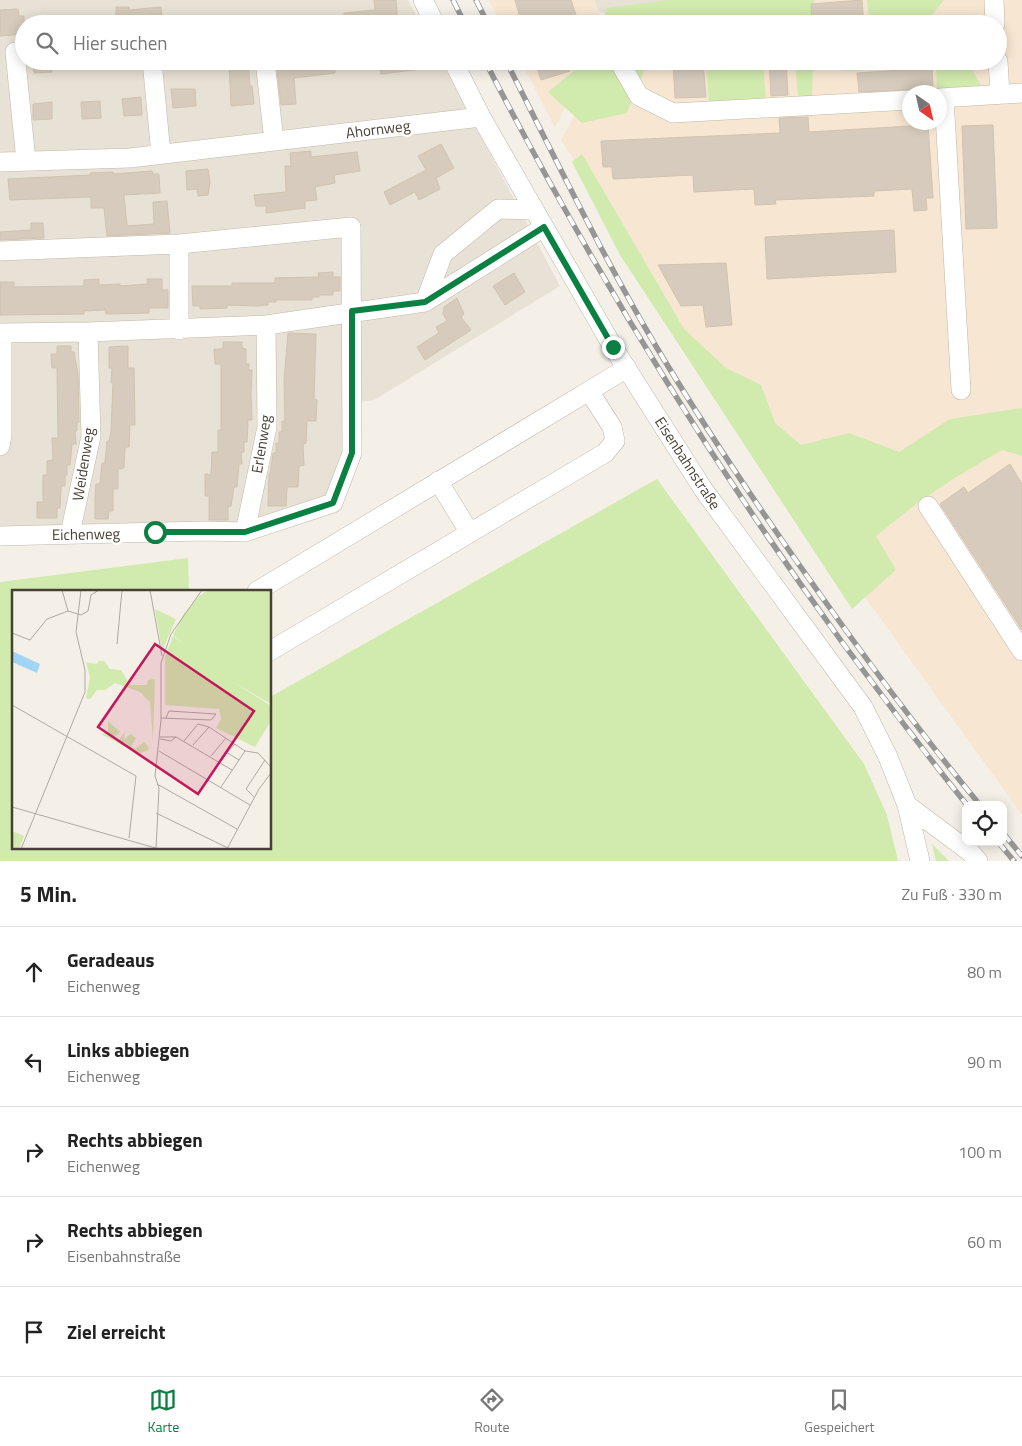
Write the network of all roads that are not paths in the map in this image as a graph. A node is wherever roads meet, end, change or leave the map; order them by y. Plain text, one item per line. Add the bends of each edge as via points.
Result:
1 (423, 0) edge
2 (994, 0) edge
3 (430, 15) edge
4 (995, 15) edge
5 (17, 70) edge
6 (153, 70) edge
7 (266, 70) edge
8 (458, 70) edge
9 (624, 70) edge
10 (999, 70) edge
11 (1022, 93) edge
12 (1000, 94) junction
13 (947, 98) edge
14 (902, 100) edge
15 (481, 117) junction
16 (944, 130) edge
17 (274, 141) junction
18 (161, 154) junction
19 (26, 161) junction
20 (0, 162) edge
21 (534, 210) junction
22 (544, 227) junction
23 (179, 244) junction
24 (0, 251) edge
25 (425, 302) junction
26 (352, 311) junction
27 (266, 325) junction
28 (179, 330) junction
29 (88, 332) junction
30 (1, 333) edge
31 (627, 368) junction
32 (961, 390) dead end
33 (589, 391) junction
34 (1, 439) edge
35 (438, 481) junction
36 (928, 506) dead end
37 (245, 532) junction
38 (470, 533) junction
39 (70, 534) junction
40 (0, 536) edge
41 (258, 590) edge
42 (271, 650) edge
43 (1022, 651) edge
44 (907, 805) junction
45 (920, 861) edge
46 (978, 861) edge

1 - 3 street
2 - 4 street
5 - 19 street
6 - 18 street
7 - 17 street
8 - 15 street, Eisenbahnstraße
9 - 14 street via 639,96 673,113
10 - 12 street
11 - 12 street
12 - 13 street
15 - 17 street, Ahornweg
15 - 21 street, Eisenbahnstraße
16 - 32 street
17 - 18 street, Ahornweg
18 - 19 street, Ahornweg
19 - 20 street, Ahornweg
21 - 22 street, Eisenbahnstraße
21 - 25 street via 498,208 443,254
22 - 25 street
22 - 31 street, Eisenbahnstraße
23 - 24 street
23 - 26 street via 351,227
23 - 28 street
25 - 26 street
26 - 27 street
26 - 37 street, Eichenweg via 352,453 333,503
27 - 28 street
27 - 37 street, Erlenweg via 267,427
28 - 29 street
29 - 30 street
29 - 39 street, Weidenweg via 91,436
30 - 34 street
31 - 33 street
31 - 44 street, Eisenbahnstraße via 703,489 863,707
33 - 35 street
33 - 38 street via 612,427 615,442 605,453
35 - 38 street
35 - 41 street
36 - 43 street
37 - 39 street, Eichenweg
38 - 42 street
39 - 40 street, Eichenweg
44 - 45 street, Eisenbahnstraße
44 - 46 street

